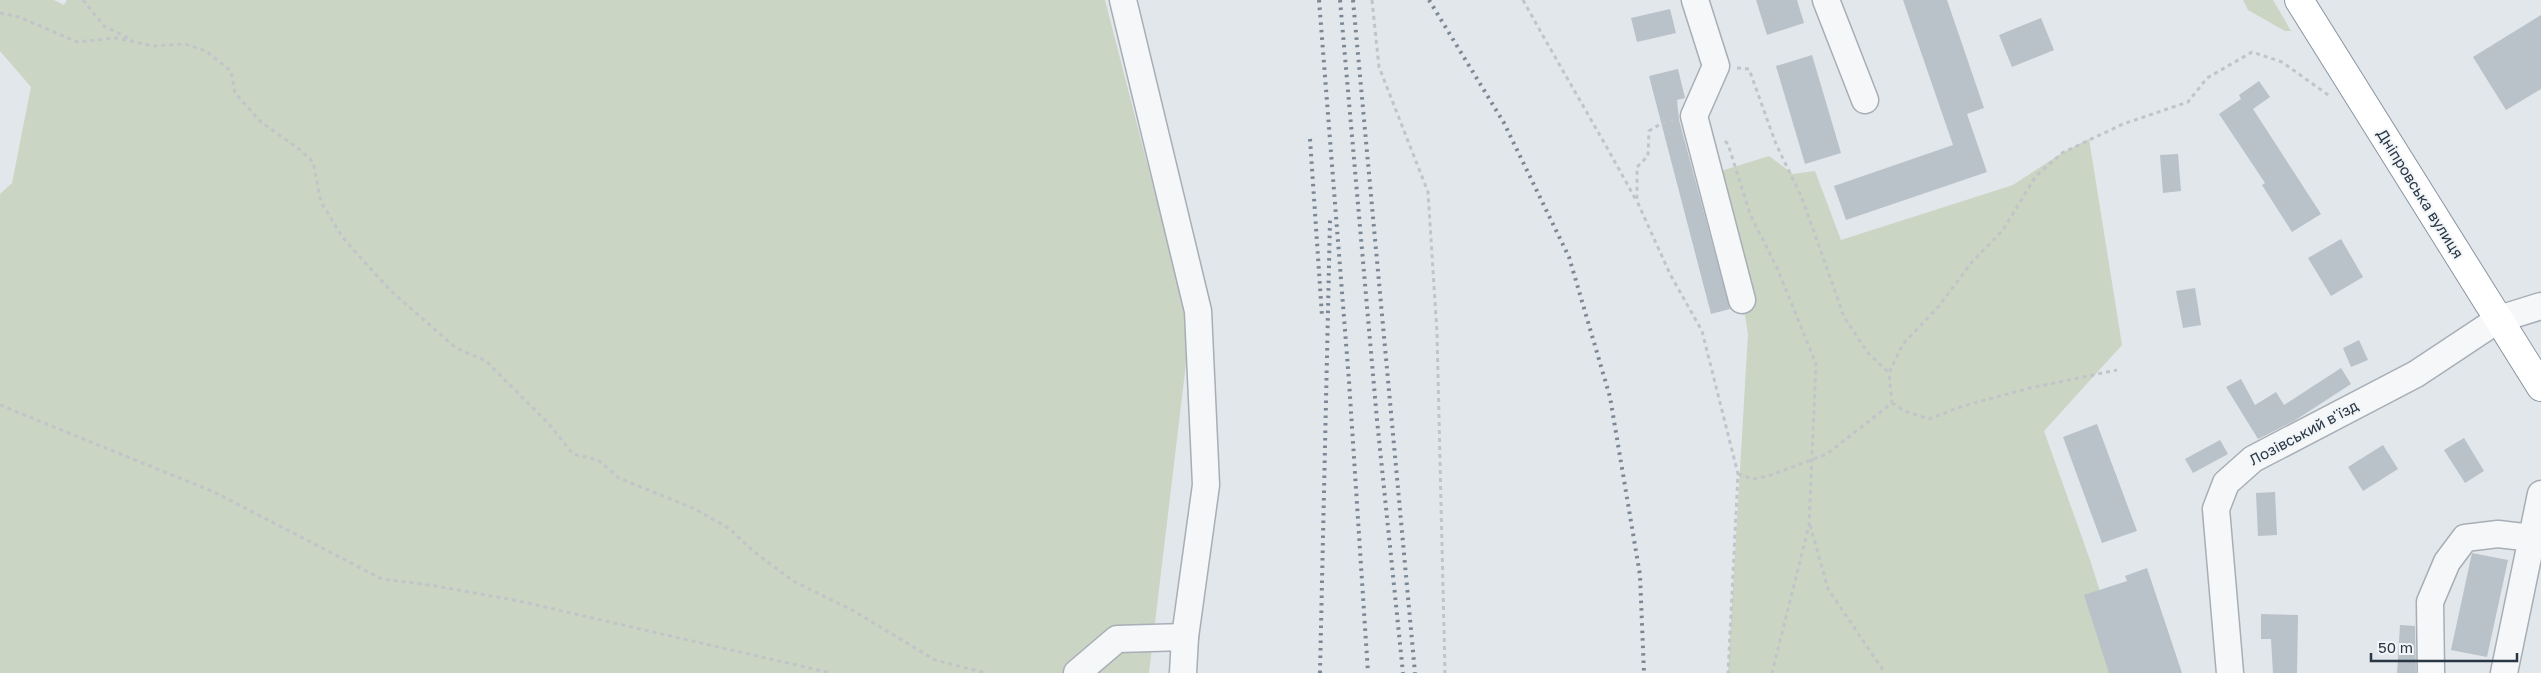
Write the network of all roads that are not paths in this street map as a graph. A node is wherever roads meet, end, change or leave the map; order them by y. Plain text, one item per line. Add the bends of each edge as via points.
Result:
1 (1123, 0) edge
2 (1695, 0) edge
3 (1826, 0) edge
4 (2299, 0) edge
5 (1865, 100) dead end
6 (1742, 300) dead end
7 (2541, 306) edge
8 (2499, 319) junction
9 (2541, 387) edge
10 (2541, 494) edge
11 (2532, 538) junction
12 (1185, 637) junction
13 (1077, 673) edge
14 (1183, 673) edge
15 (2230, 673) edge
16 (2431, 673) edge
17 (2504, 673) edge

1 - 12 street via 1198,310 1206,485
2 - 6 street via 1716,66 1694,116
3 - 5 street
4 - 8 highway, Дніпровська вулиця
7 - 8 street, Лозівський в'їзд
8 - 9 highway, Дніпровська вулиця
8 - 15 street, Лозівський в'їзд via 2416,374 2253,459 2226,483 2216,508
10 - 11 street
11 - 16 street via 2498,534 2465,538 2447,562 2430,602
11 - 17 street
12 - 13 street via 1117,639
12 - 14 street

